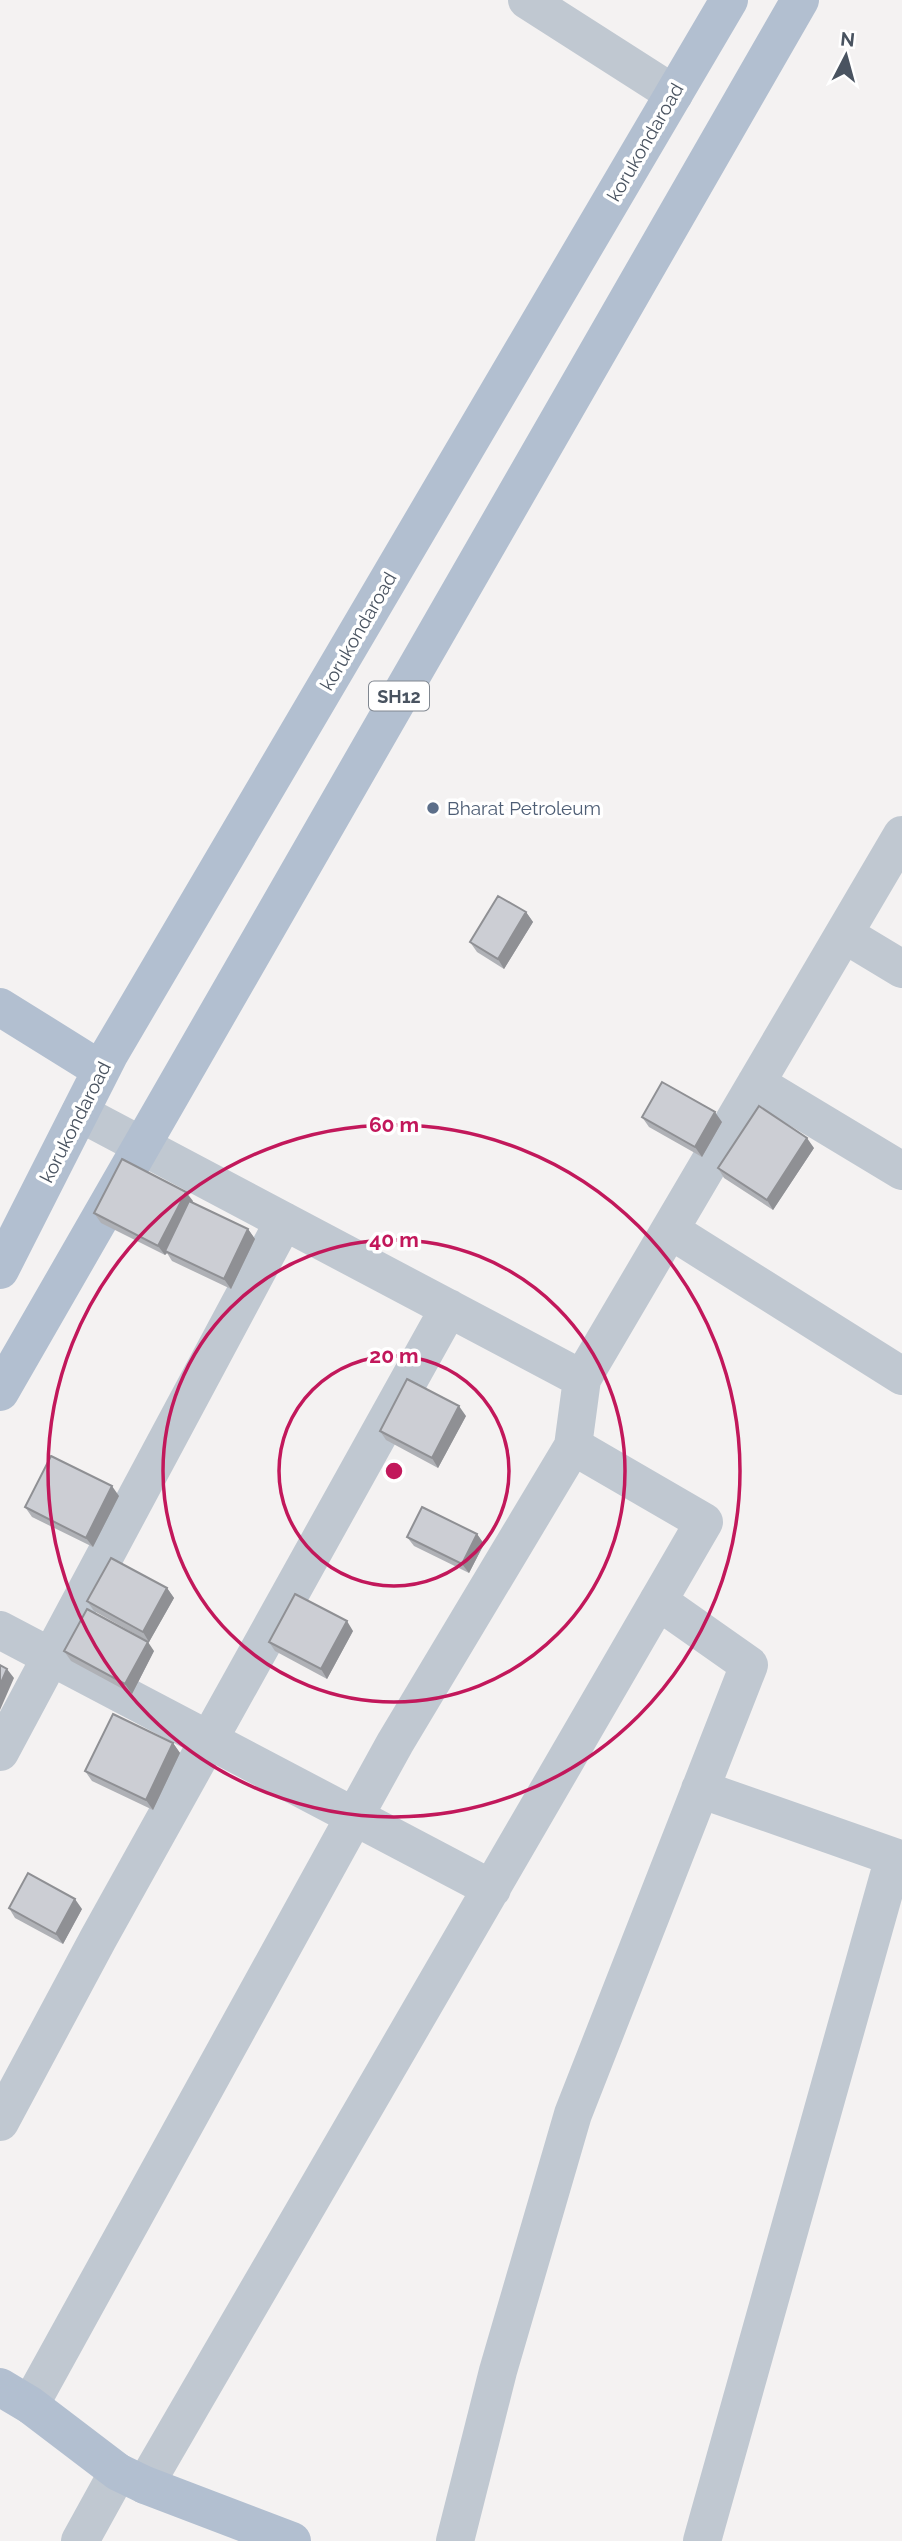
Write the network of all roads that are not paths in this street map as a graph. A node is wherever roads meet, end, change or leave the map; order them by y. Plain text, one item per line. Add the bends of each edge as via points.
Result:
1 (527, 0) edge
2 (729, 0) edge
3 (800, 0) edge
4 (674, 94) junction
5 (902, 835) edge
6 (844, 934) junction
7 (902, 969) edge
8 (0, 1007) edge
9 (102, 1070) junction
10 (756, 1083) junction
11 (80, 1113) junction
12 (140, 1145) junction
13 (902, 1171) edge
14 (284, 1221) junction
15 (670, 1230) junction
16 (0, 1270) edge
17 (449, 1308) junction
18 (902, 1376) edge
19 (582, 1379) junction
20 (0, 1392) edge
21 (573, 1446) junction
22 (658, 1601) junction
23 (0, 1630) edge
24 (51, 1657) junction
25 (209, 1740) junction
26 (0, 1752) edge
27 (700, 1790) junction
28 (354, 1817) junction
29 (492, 1889) junction
30 (0, 2122) edge
31 (15, 2396) edge
32 (132, 2479) junction
33 (80, 2541) edge
34 (292, 2541) edge
35 (455, 2541) edge
36 (702, 2541) edge

1 - 4 street
2 - 4 main road, korukondaroad
3 - 12 main road, SH12
4 - 9 main road, korukondaroad
5 - 6 street
6 - 7 street
6 - 10 street
8 - 9 main road
9 - 11 main road, korukondaroad
10 - 13 street
10 - 15 street
11 - 12 street
11 - 16 main road, korukondaroad
12 - 14 street
12 - 20 main road, SH12
14 - 17 street
14 - 24 street
15 - 18 street
15 - 19 street
17 - 19 street
17 - 25 street
19 - 21 street
21 - 22 street via 704,1522
21 - 28 street
22 - 27 street via 749,1665
22 - 29 street
23 - 24 street
24 - 25 street
24 - 26 street
25 - 28 street
25 - 30 street
27 - 35 street via 573,2114 498,2371
27 - 36 street via 894,1857
28 - 29 street
28 - 31 street
29 - 32 street
31 - 32 main road
32 - 33 street
32 - 34 main road

